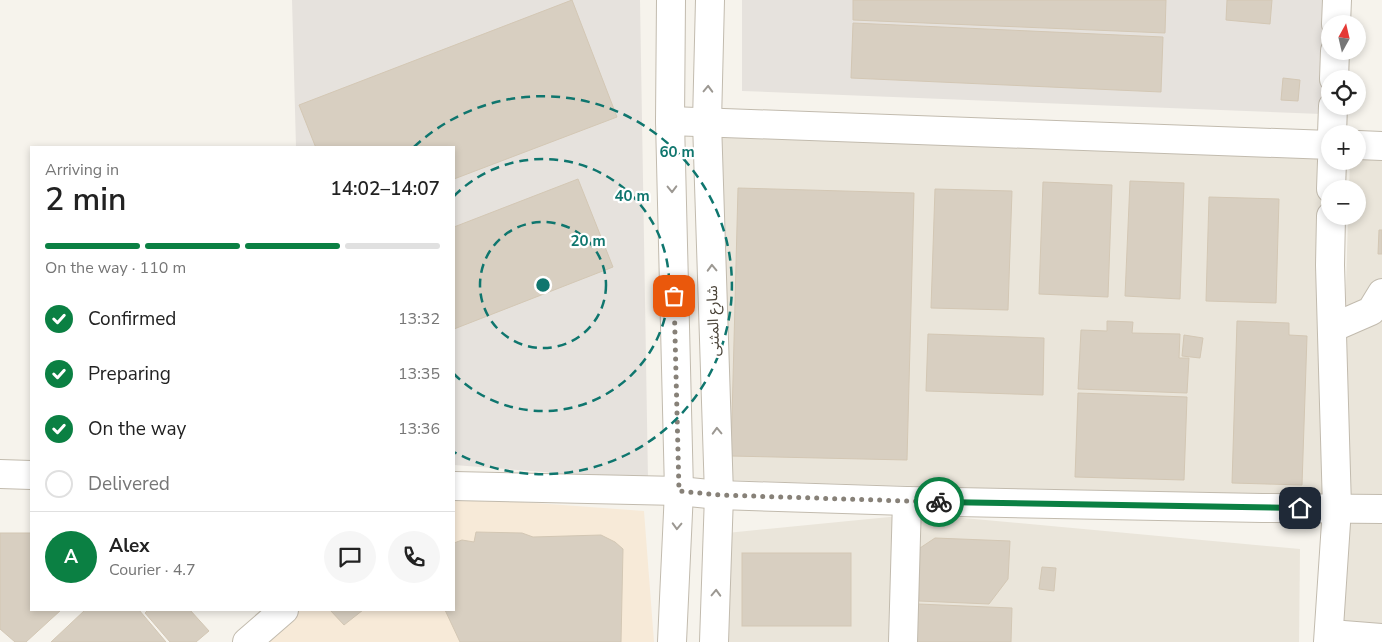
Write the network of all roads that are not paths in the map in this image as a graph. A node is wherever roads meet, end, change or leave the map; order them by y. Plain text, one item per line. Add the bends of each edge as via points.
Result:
1 (671, 0) edge
2 (710, 0) edge
3 (1336, 0) edge
4 (1336, 15) edge
5 (670, 121) junction
6 (707, 122) junction
7 (1321, 145) edge
8 (1366, 145) edge
9 (1382, 146) edge
10 (1331, 225) edge
11 (1382, 293) edge
12 (1332, 328) junction
13 (0, 474) edge
14 (30, 475) edge
15 (455, 486) edge
16 (679, 491) junction
17 (719, 495) junction
18 (907, 501) junction
19 (1337, 508) junction
20 (1382, 509) edge
21 (283, 611) edge
22 (1382, 638) edge
23 (247, 642) edge
24 (672, 642) edge
25 (714, 642) edge
26 (903, 642) edge
27 (1328, 642) edge
28 (1335, 642) edge

1 - 5 street
6 -> 2 street, شارع المثنى
3 - 4 street
5 - 6 street
5 -> 16 street
6 - 7 street
17 -> 6 street, شارع المثنى
8 - 9 street
10 - 12 street
11 - 12 street via 1371,311
12 - 19 street
13 - 14 street
15 - 16 street
16 - 17 street
16 -> 24 street
17 - 18 street
25 -> 17 street, شارع المثنى
18 - 19 street
18 - 26 street
19 - 20 street
19 - 27 street
21 - 23 street
22 - 28 street via 1343,635

